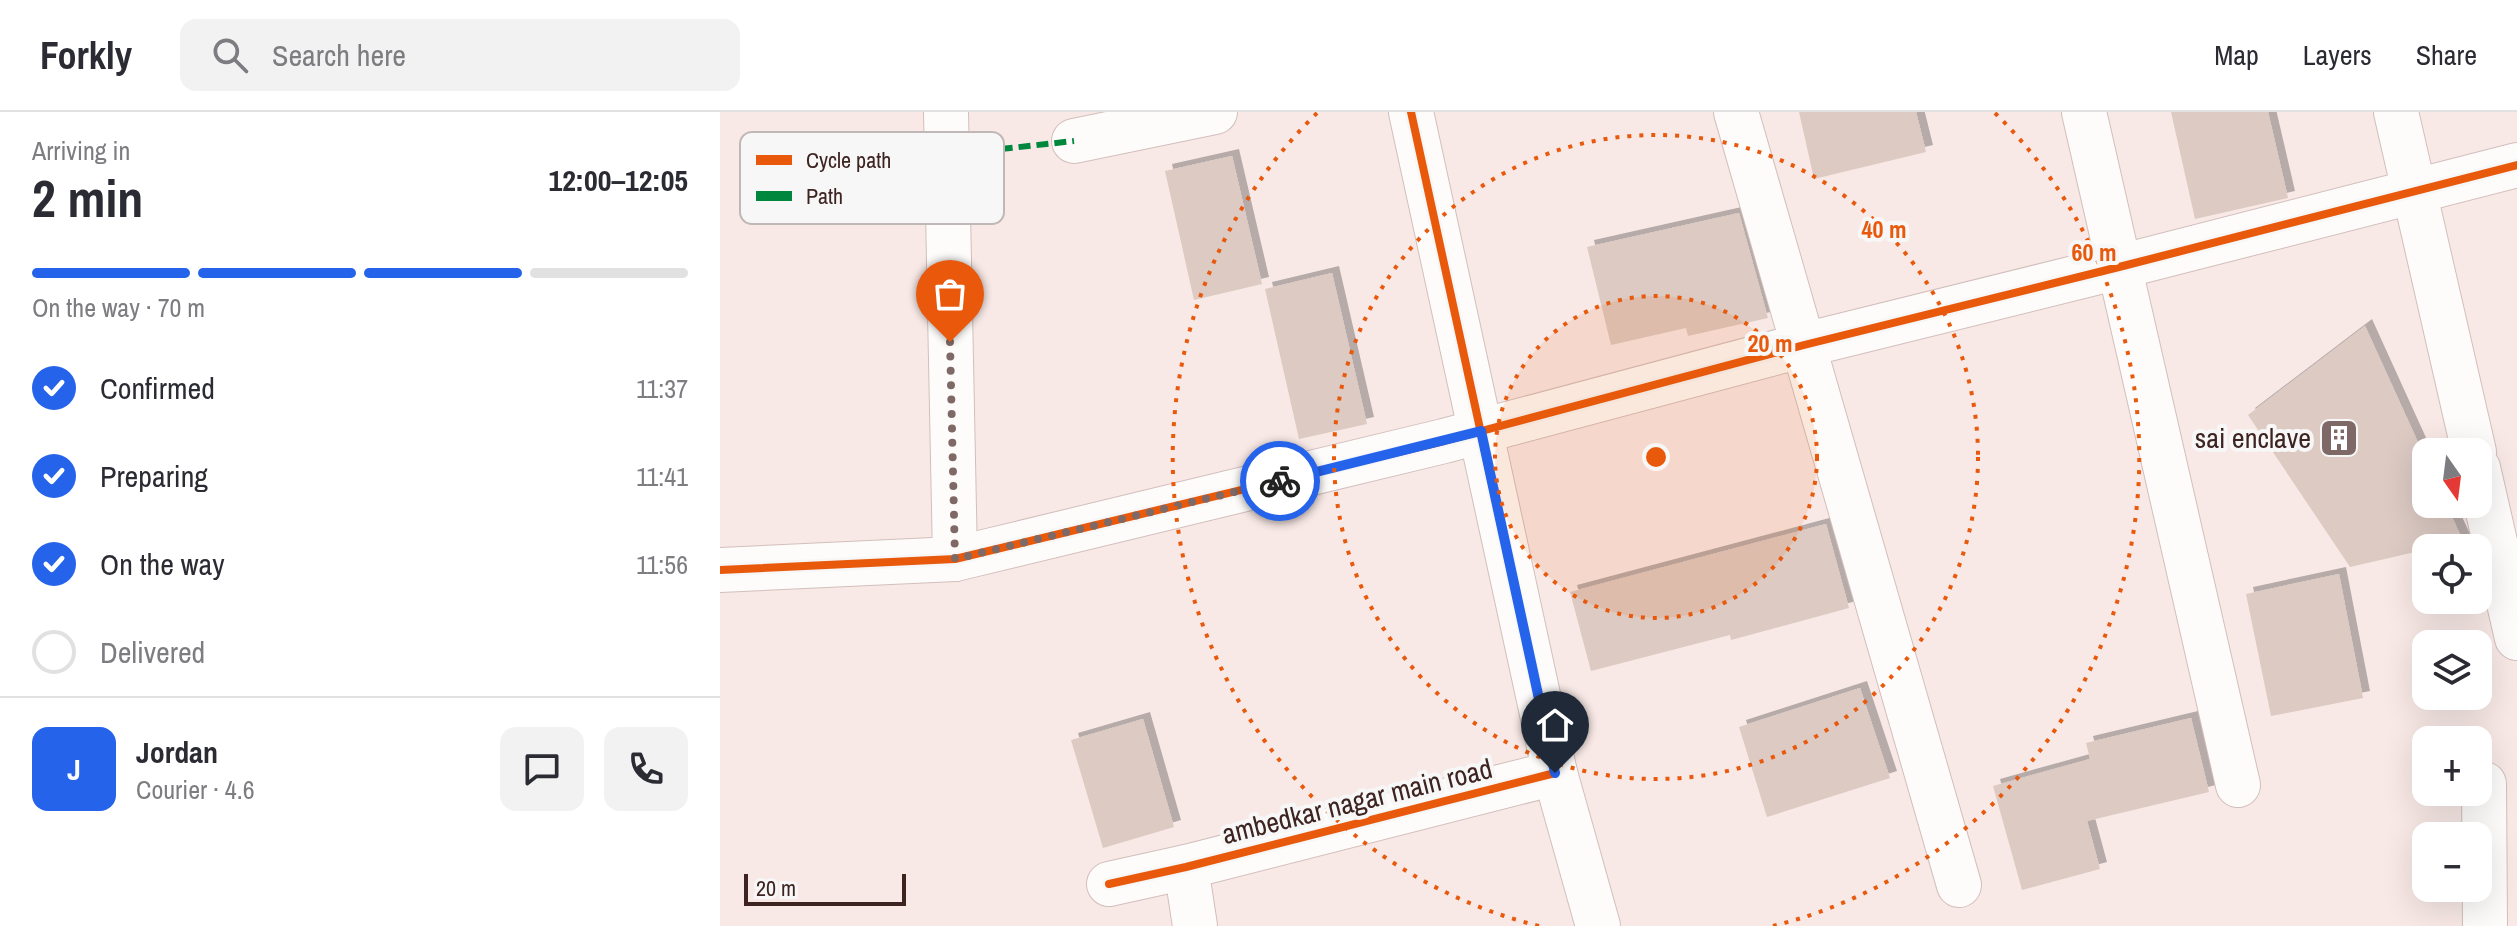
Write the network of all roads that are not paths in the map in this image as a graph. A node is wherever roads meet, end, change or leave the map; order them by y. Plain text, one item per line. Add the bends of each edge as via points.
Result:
1 (946, 112) edge
2 (1215, 112) edge
3 (1411, 112) edge
4 (1736, 112) edge
5 (2084, 112) edge
6 (2396, 112) edge
7 (946, 132) edge
8 (1074, 141) dead end
9 (2517, 165) edge
10 (2413, 191) junction
11 (948, 224) edge
12 (2119, 267) junction
13 (1804, 345) junction
14 (1481, 431) junction
15 (2471, 438) edge
16 (2492, 503) edge
17 (2506, 538) edge
18 (955, 559) junction
19 (720, 570) edge
20 (2517, 638) edge
21 (1555, 773) junction
22 (2238, 785) dead end
23 (2484, 806) edge
24 (1186, 867) junction
25 (1109, 884) dead end
26 (1959, 885) dead end
27 (1195, 926) edge
28 (1598, 926) edge
29 (2485, 926) edge

1 - 7 street
2 - 8 street
3 - 14 street
4 - 13 street
5 - 12 street
6 - 10 street
9 - 10 street
10 - 12 street
10 - 15 street
11 - 18 street
12 - 13 street
12 - 22 street
13 - 14 street
13 - 26 street
14 - 18 street
14 - 21 street
16 - 17 street
17 - 20 street
18 - 19 street
21 - 24 street, ambedkar nagar main road
21 - 28 street
23 - 29 street
24 - 25 street, ambedkar nagar main road
24 - 27 street

